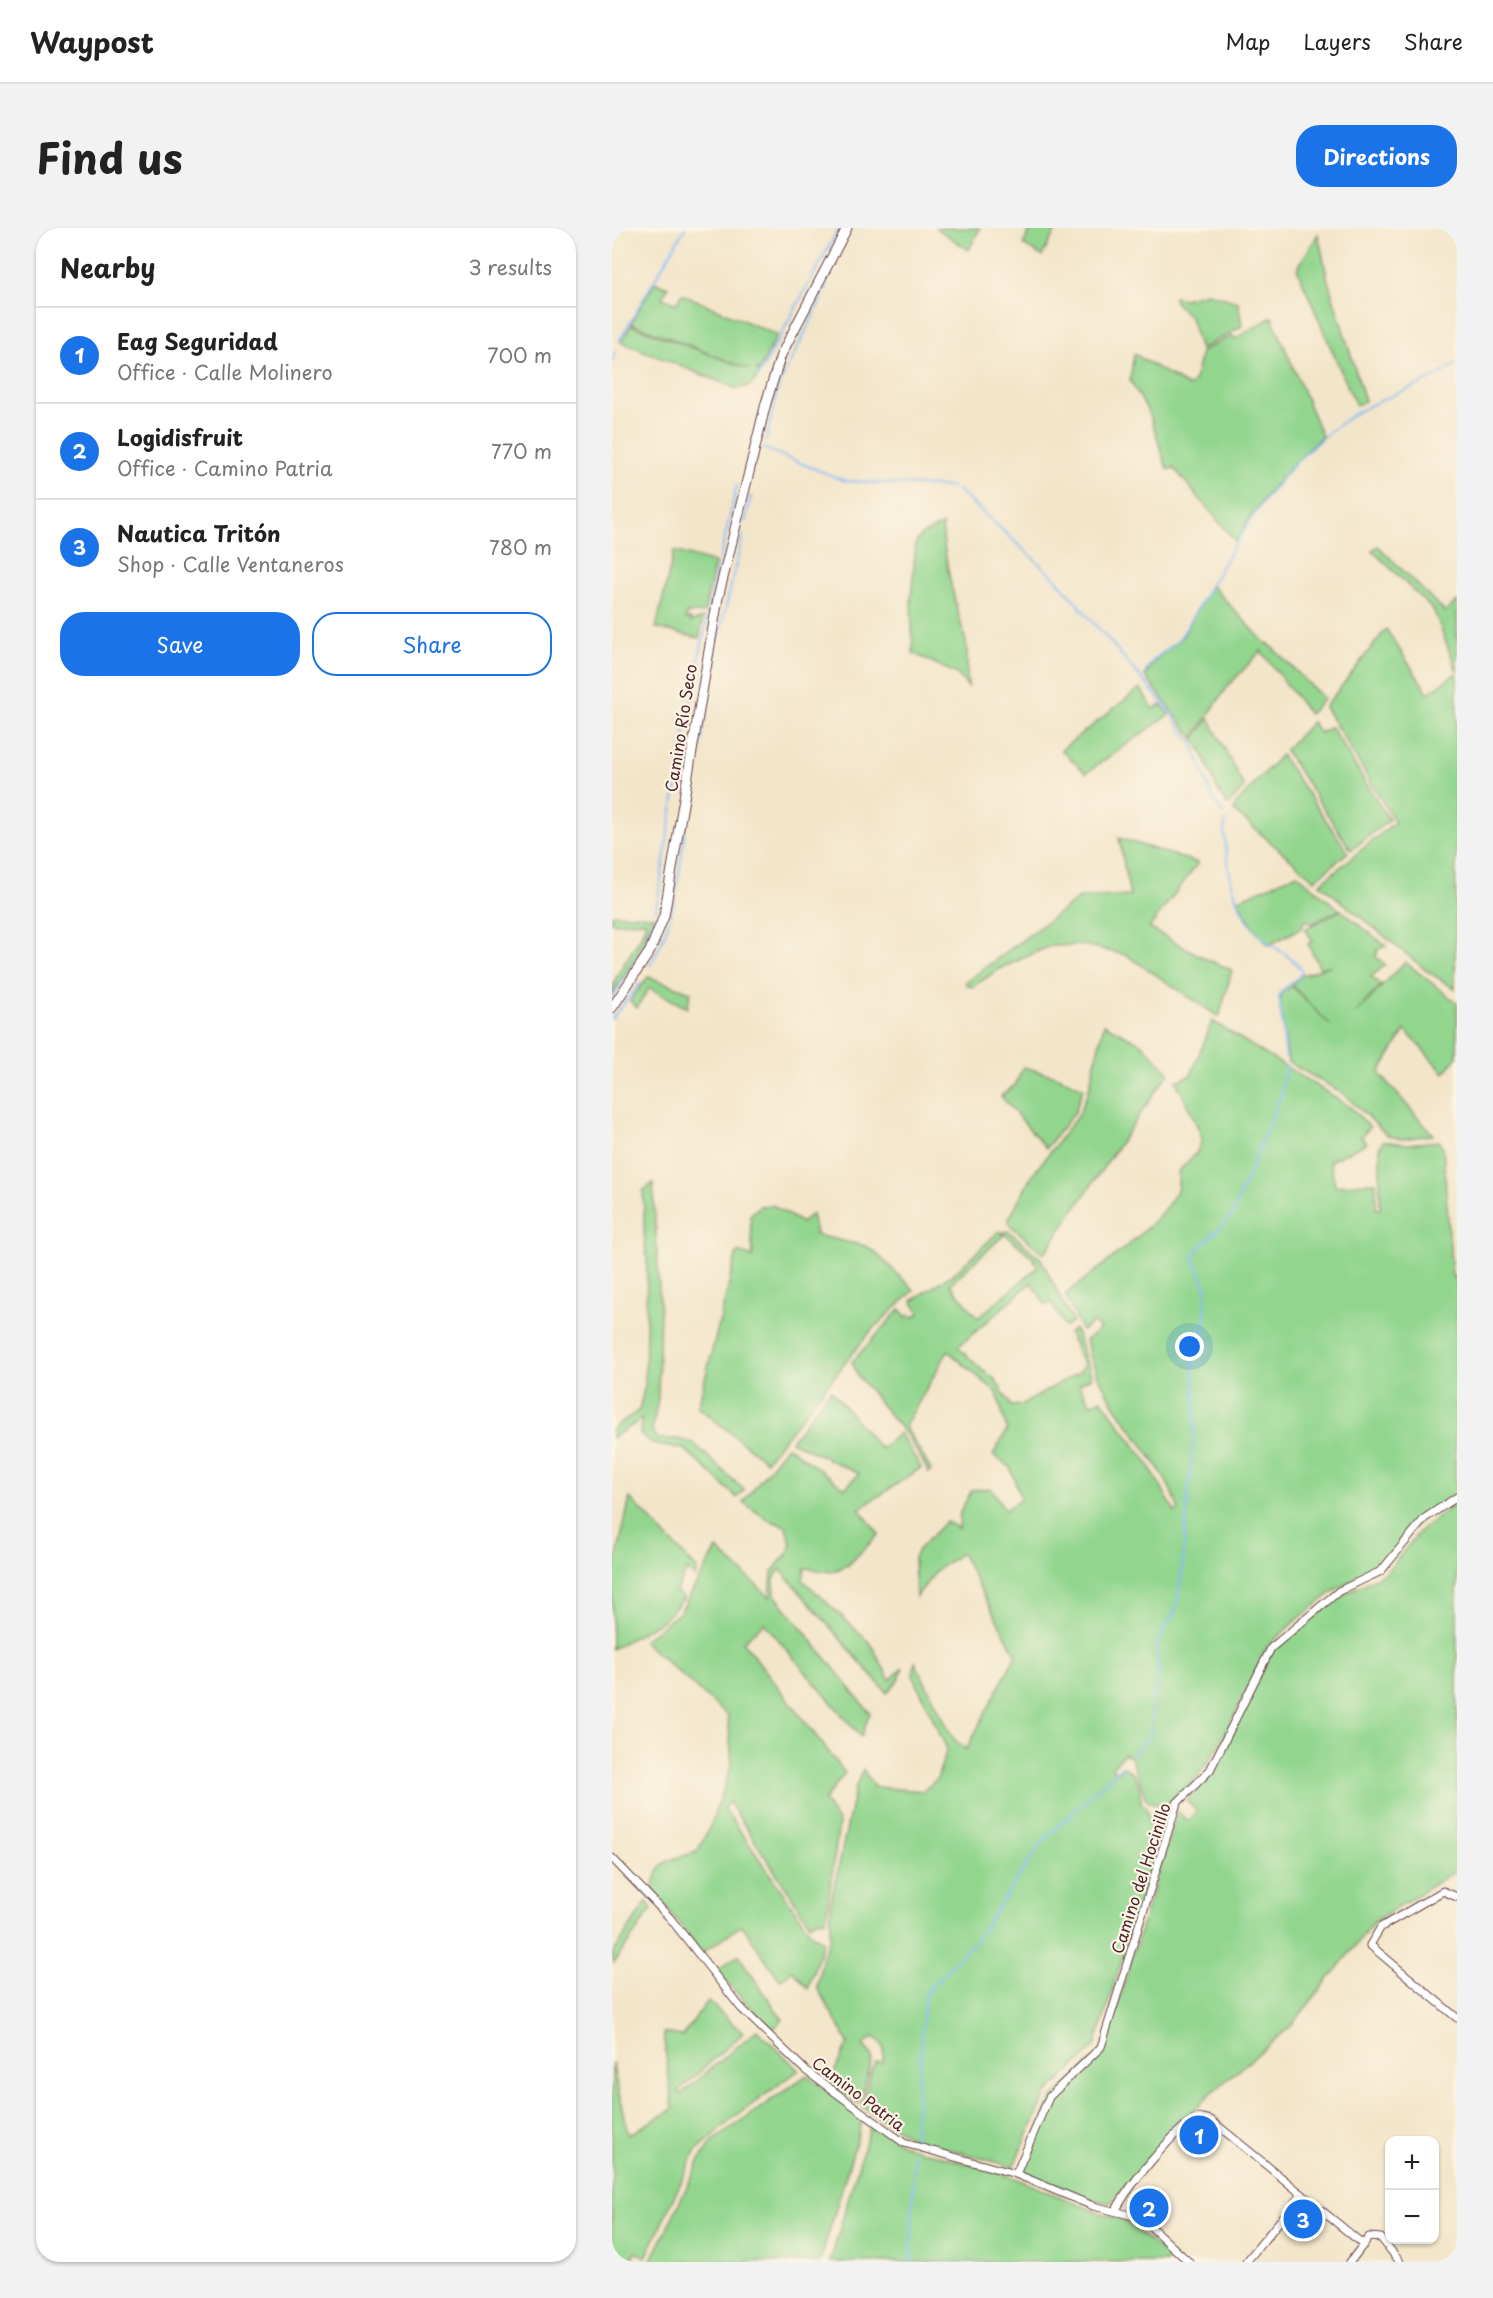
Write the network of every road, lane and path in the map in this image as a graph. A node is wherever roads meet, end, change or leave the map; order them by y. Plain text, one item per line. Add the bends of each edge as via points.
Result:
1 (847, 228) edge
2 (612, 1008) edge
3 (1457, 1497) edge
4 (612, 1858) edge
5 (1457, 1897) edge
6 (1457, 2018) edge
7 (1016, 2174) junction
8 (1302, 2194) junction
9 (1116, 2210) junction
10 (1364, 2245) junction
11 (1189, 2262) edge
12 (1246, 2262) edge
13 (1350, 2262) edge
14 (1400, 2262) edge

1 - 2 street, Camino Río Seco via 781,355 766,403 718,598 664,916 650,951
3 - 7 street, Camino del Hocinillo via 1425,1518 1381,1571 1339,1591 1271,1648 1210,1770 1177,1803 1101,2047 1049,2097
4 - 7 street, Camino Patria via 670,1918 741,2008 807,2072 904,2143
5 - 6 street via 1443,1891 1381,1927 1370,1945
7 - 9 street, Camino Patria via 1093,2206
8 - 9 street via 1211,2120 1202,2117 1178,2133 1124,2194
8 - 10 street
8 - 12 street
9 - 11 street, Camino Patria via 1149,2226
10 - 13 street
10 - 14 street via 1369,2237 1381,2238

